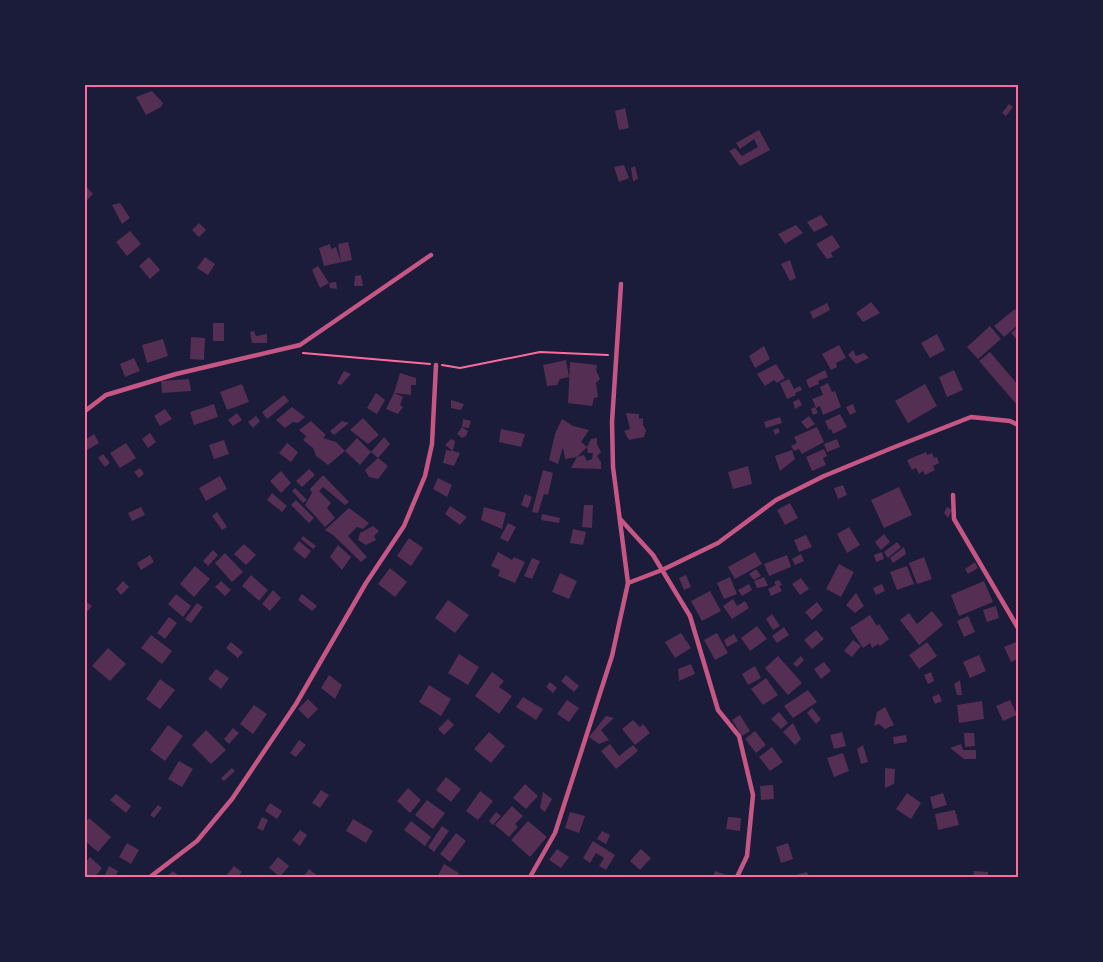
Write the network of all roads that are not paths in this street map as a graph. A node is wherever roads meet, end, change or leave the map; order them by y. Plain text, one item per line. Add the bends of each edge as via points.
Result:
1 (431, 255) dead end
2 (622, 284) dead end
3 (436, 365) road end
4 (85, 410) edge
5 (1018, 425) edge
6 (953, 495) dead end
7 (620, 519) junction
8 (662, 570) junction
9 (628, 583) junction
10 (1018, 628) edge
11 (150, 877) edge
12 (530, 877) edge
13 (736, 877) edge

1 - 4 street via 300,345 176,374 106,395
2 - 7 street via 612,422 613,467
3 - 11 street via 432,444 425,476 404,526 366,583 296,704 232,799 197,841
5 - 8 street via 1010,420 971,417 892,448 776,500 718,544
6 - 10 street via 954,519
7 - 8 street via 653,555
7 - 9 street
8 - 9 street
8 - 13 street via 690,616 718,710 739,736 754,795 747,856
9 - 12 street via 612,656 555,832

